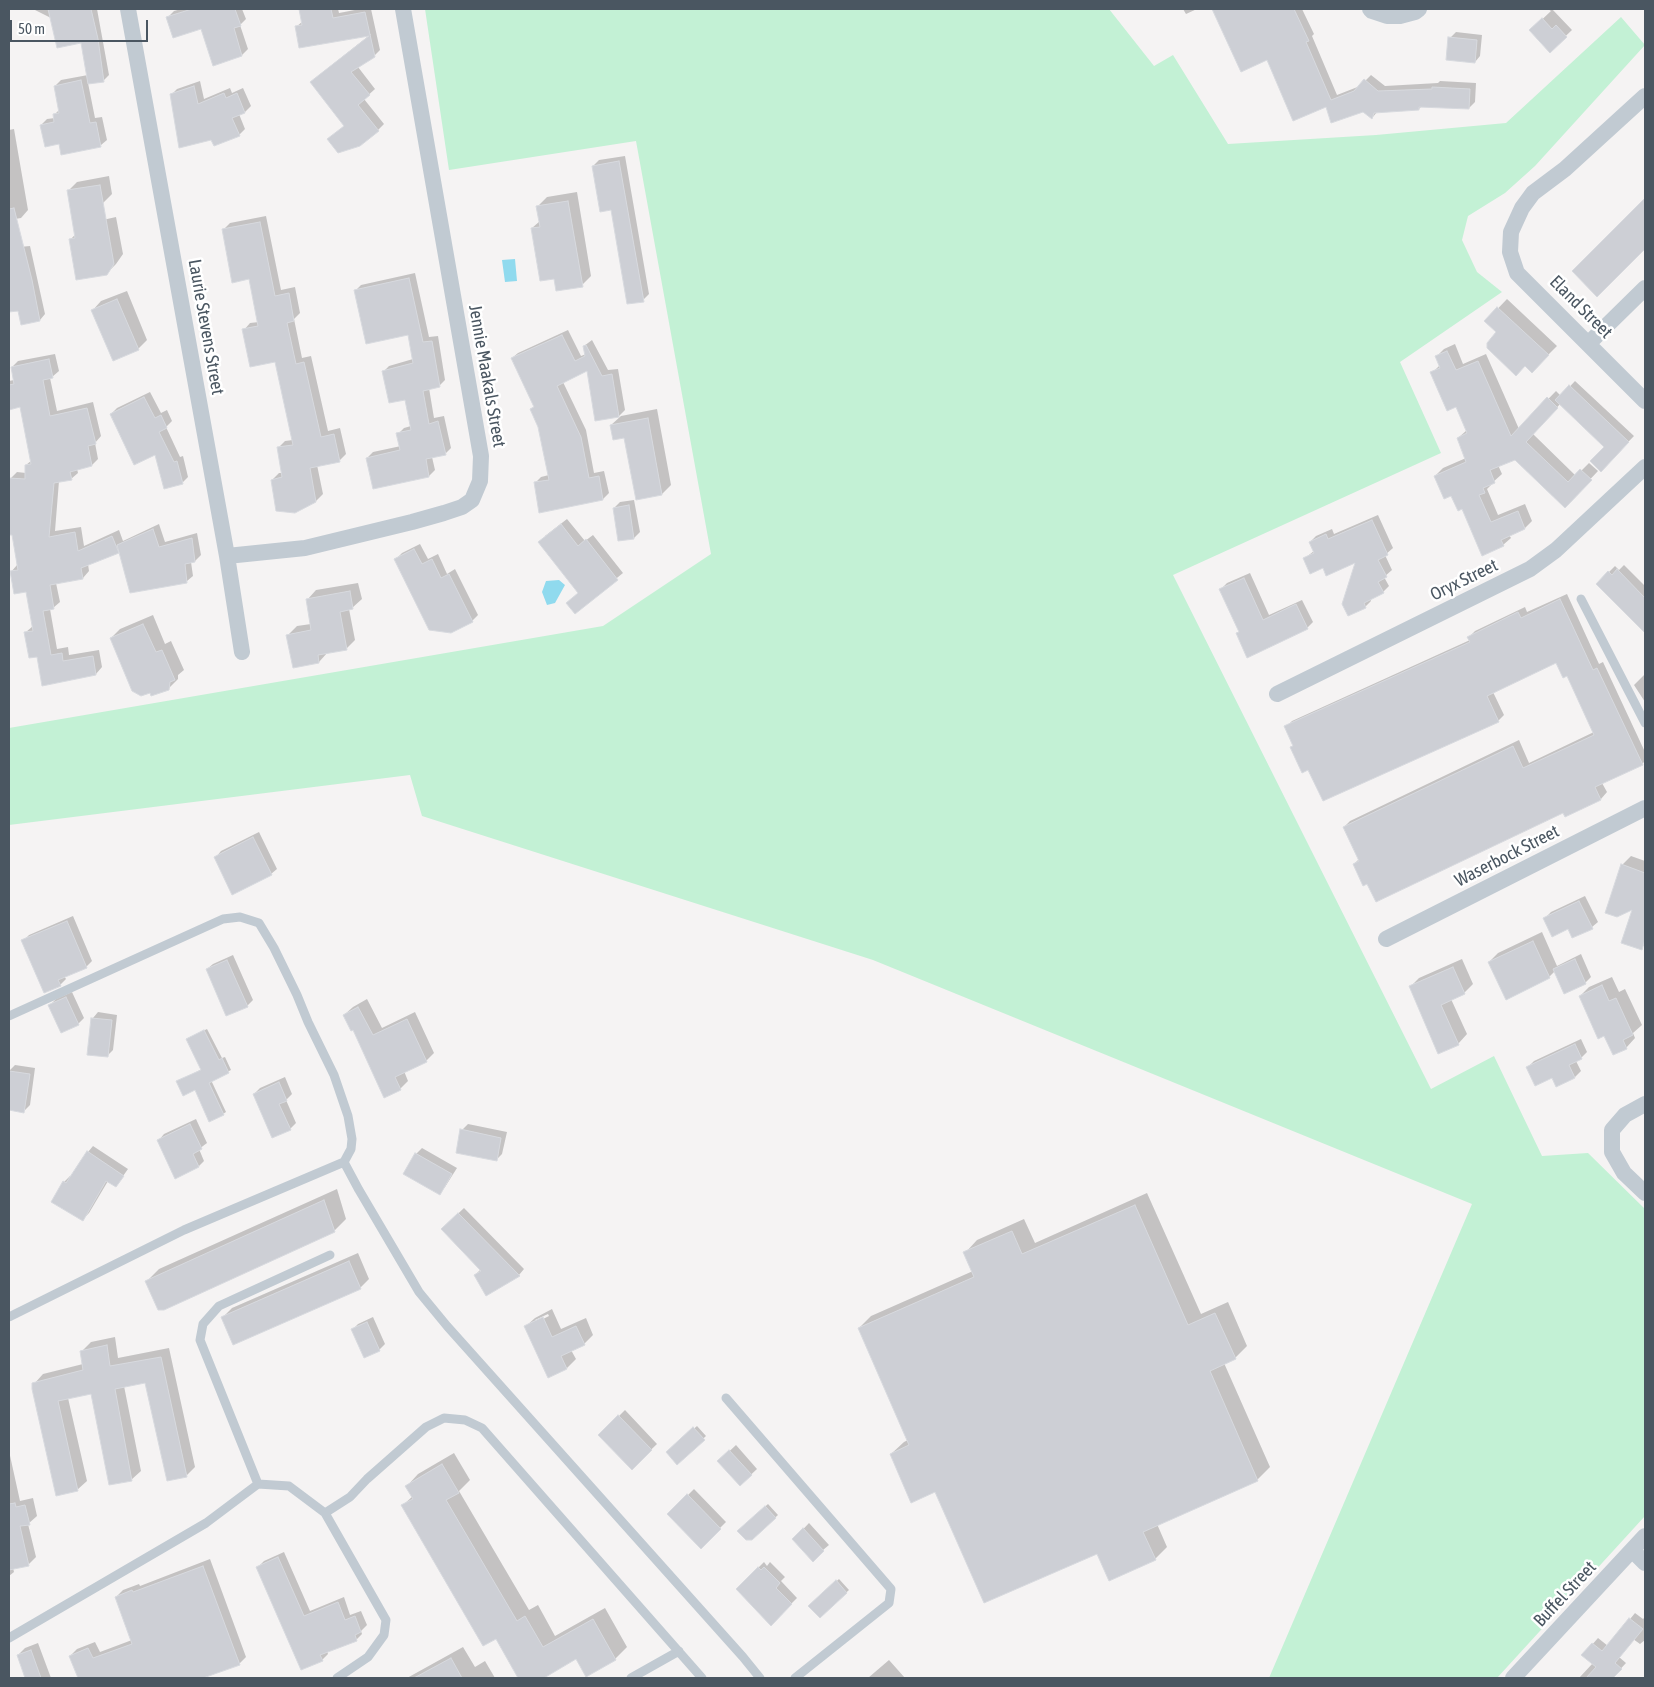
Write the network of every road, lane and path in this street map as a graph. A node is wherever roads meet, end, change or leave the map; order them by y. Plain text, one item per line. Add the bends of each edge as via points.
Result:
1 (128, 9) edge
2 (404, 9) edge
3 (1370, 9) edge
4 (1419, 9) edge
5 (1645, 96) edge
6 (1645, 288) edge
7 (1589, 343) junction
8 (1645, 400) edge
9 (1645, 467) edge
10 (227, 556) junction
11 (1581, 599) dead end
12 (242, 652) dead end
13 (1277, 694) dead end
14 (1645, 723) edge
15 (1645, 808) edge
16 (1386, 938) dead end
17 (9, 1016) edge
18 (1642, 1106) edge
19 (344, 1162) junction
20 (1645, 1193) edge
21 (330, 1255) dead end
22 (9, 1317) edge
23 (726, 1398) dead end
24 (258, 1484) junction
25 (324, 1513) junction
26 (1645, 1536) edge
27 (1632, 1550) junction
28 (1645, 1563) edge
29 (9, 1638) edge
30 (679, 1651) junction
31 (337, 1678) edge
32 (631, 1678) edge
33 (702, 1678) edge
34 (760, 1678) edge
35 (795, 1678) edge
36 (1513, 1678) edge

1 - 10 street, Laurie Stevens Street
2 - 10 street, Jennie Maakals Street via 480,456 480,481 472,500 444,513 305,548
3 - 4 street via 1387,16
5 - 7 street, Eland Street via 1533,194 1522,208 1511,232 1510,252 1518,273
6 - 7 street
7 - 8 street, Eland Street
9 - 13 street, Oryx Street via 1556,550 1530,569
10 - 12 street, Laurie Stevens Street
11 - 14 lane
15 - 16 street, Waserbock Street
17 - 19 lane via 223,919 240,917 259,923 297,994 334,1075 352,1138 351,1149
18 - 20 street via 1625,1116 1612,1130 1612,1152 1624,1173
19 - 22 lane via 184,1230
19 - 34 lane via 425,1299
21 - 24 lane via 219,1306 204,1324 200,1340
23 - 35 lane via 891,1589 889,1604
24 - 25 lane via 289,1486
24 - 29 lane via 206,1523
25 - 30 lane via 350,1497 426,1427 444,1418 465,1420 482,1428 497,1443
25 - 31 lane via 386,1620 384,1635 368,1658
26 - 27 street, Buffel Street
27 - 28 street
27 - 36 street, Buffel Street
30 - 32 lane
30 - 33 lane

